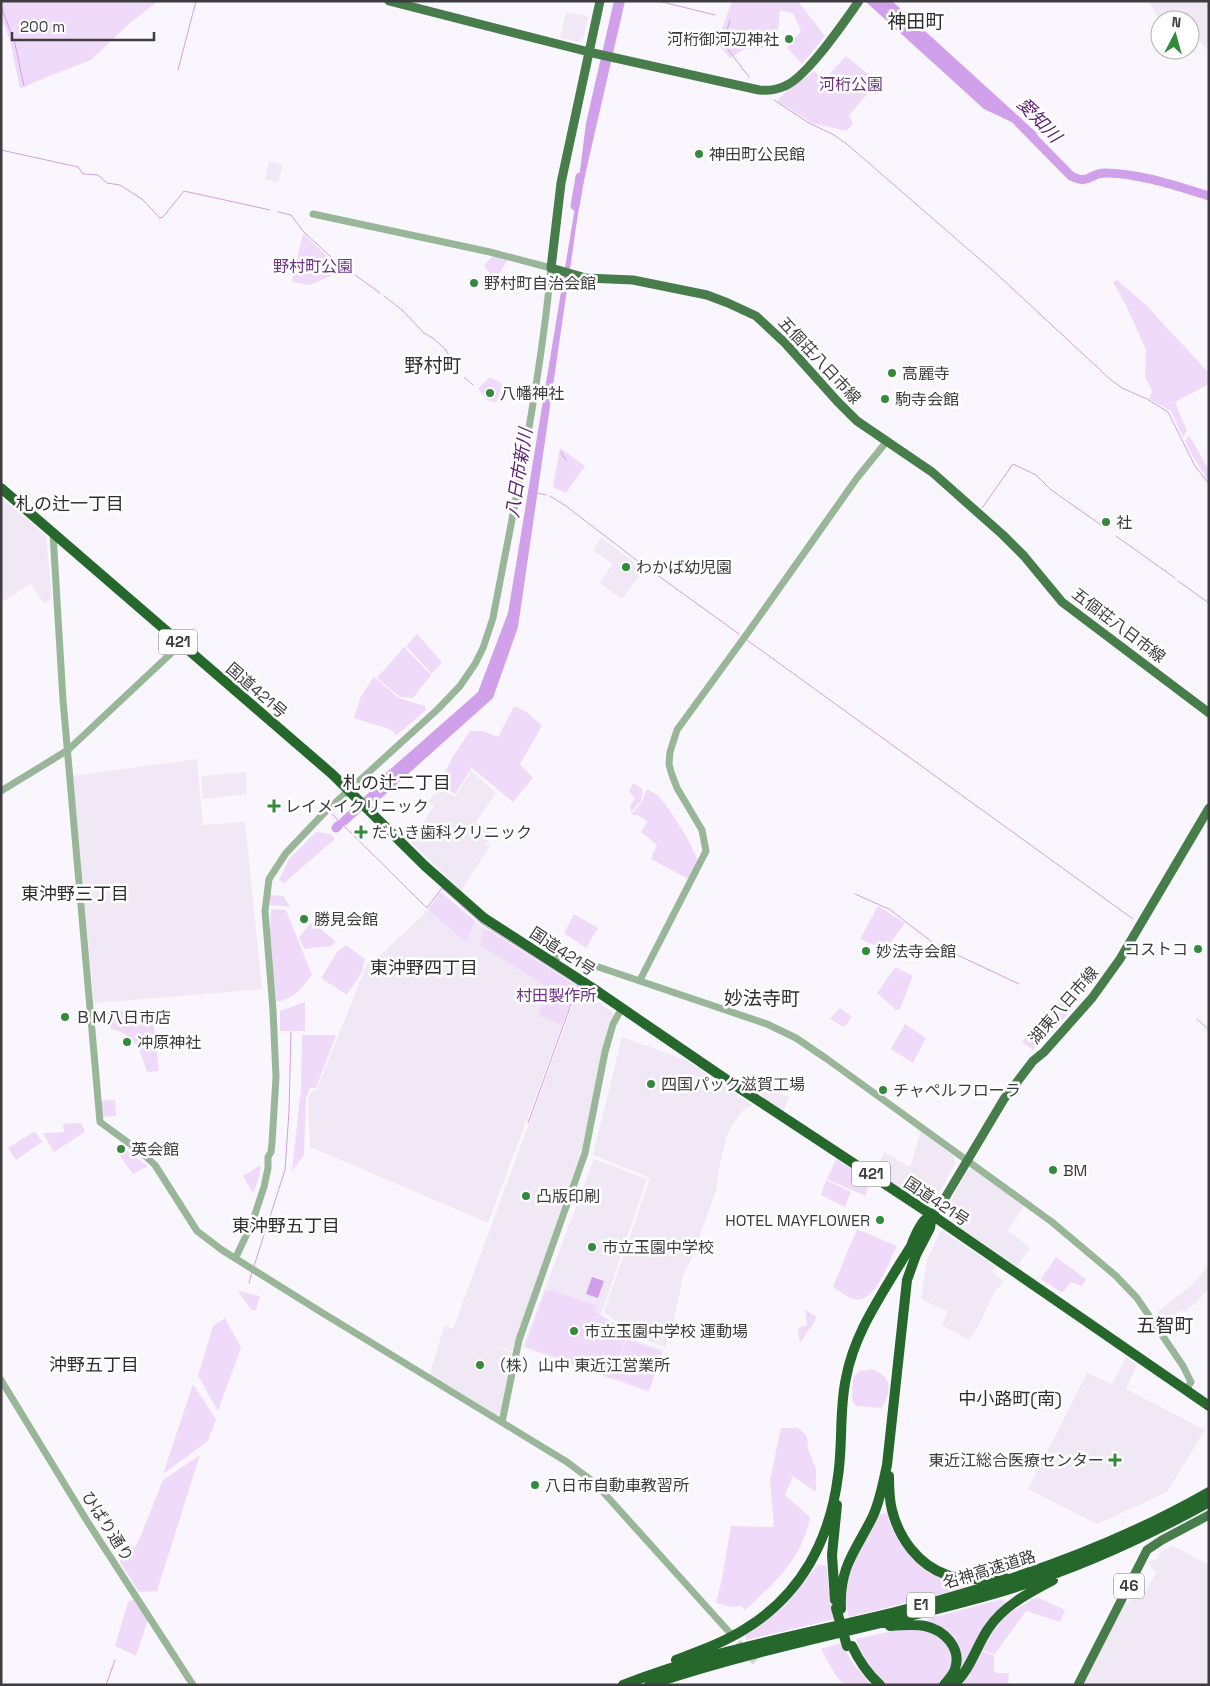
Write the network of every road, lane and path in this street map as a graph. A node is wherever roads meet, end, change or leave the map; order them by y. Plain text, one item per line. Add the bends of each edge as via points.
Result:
1 (388, 1) edge
2 (600, 1) edge
3 (859, 1) edge
4 (591, 53) junction
5 (313, 214) dead end
6 (551, 268) junction
7 (887, 441) junction
8 (1, 488) edge
9 (53, 534) junction
10 (181, 644) junction
11 (1209, 713) edge
12 (68, 750) junction
13 (1, 791) edge
14 (351, 793) junction
15 (1209, 808) edge
16 (553, 962) junction
17 (640, 980) junction
18 (622, 1008) junction
19 (967, 1160) junction
20 (932, 1216) junction
21 (239, 1260) junction
22 (1, 1380) edge
23 (1186, 1390) junction
24 (1209, 1406) edge
25 (502, 1422) junction
26 (887, 1465) junction
27 (838, 1476) junction
28 (1209, 1492) edge
29 (1209, 1502) edge
30 (1209, 1515) edge
31 (1162, 1528) junction
32 (1022, 1575) junction
33 (839, 1608) junction
34 (865, 1628) junction
35 (730, 1633) tunnel mouth
36 (850, 1646) junction
37 (193, 1685) edge
38 (617, 1685) edge
39 (623, 1685) edge
40 (649, 1685) edge
41 (874, 1685) edge
42 (880, 1685) edge
43 (944, 1685) edge
44 (953, 1685) edge
45 (1078, 1685) edge

1 - 4 main road
2 - 4 main road
3 - 4 main road via 807,68 787,86 772,91
4 - 6 main road via 561,183
5 - 6 street
6 - 7 main road, 五個荘八日市線 via 586,278 633,280 707,295 756,316 786,342 857,421
6 - 14 street via 529,424 493,618 483,648 460,686
7 - 11 main road, 五個荘八日市線 via 932,472 1003,534 1062,602
7 - 17 street via 857,478 677,730 669,764 676,788 702,830 706,851
8 - 9 highway, 国道421号 / 421
9 - 10 highway, 国道421号 / 421
9 - 12 street
10 - 12 street
10 - 14 highway, 国道421号 / 421
12 - 13 street
12 - 21 street via 100,1122 155,1165 198,1231
14 - 16 highway, 国道421号 / 421 via 484,918
14 - 21 street via 325,812 286,853 269,879 265,911 276,1078 272,1143 264,1187
15 - 19 main road, 湖東八日市線 via 1120,959 1092,998 1033,1060 1004,1098
16 - 17 street via 560,954
16 - 18 highway, 国道421号 / 421
17 - 19 street via 767,1024 796,1038
18 - 20 highway, 国道421号 / 421
18 - 25 street via 613,1024 605,1052 585,1153 519,1340
19 - 20 main road, 湖東八日市線
19 - 23 street via 1052,1222 1137,1298 1183,1366 1191,1382
20 - 23 highway, 国道421号 / 421
20 - 26 highway via 930,1228 907,1280
20 - 27 highway via 924,1221 863,1325 852,1352 844,1395
21 - 25 street
22 - 37 street, ひばり通り
23 - 24 highway, 国道421号 / 421
25 - 35 street via 595,1483
26 - 32 highway via 891,1509 902,1538 928,1565 946,1574 966,1578
26 - 33 highway via 873,1516 848,1560
27 - 33 highway via 832,1555
27 - 38 highway via 820,1544 792,1591 768,1613 728,1639
28 - 32 highway, 名神高速道路 / E1 via 1111,1541
29 - 31 highway, 名神高速道路 / E1
30 - 45 main road, 46 via 1147,1550
31 - 34 highway, 名神高速道路 / E1 via 1038,1580
31 - 44 highway via 1116,1553 1037,1588 1001,1614 988,1628 965,1671
32 - 39 highway, 名神高速道路 / E1 via 900,1611 726,1652
33 - 36 highway
34 - 40 highway, 名神高速道路 / E1 via 729,1660
34 - 43 highway via 913,1625 940,1631 949,1640 957,1657 955,1668
36 - 41 highway via 857,1665
36 - 42 highway

